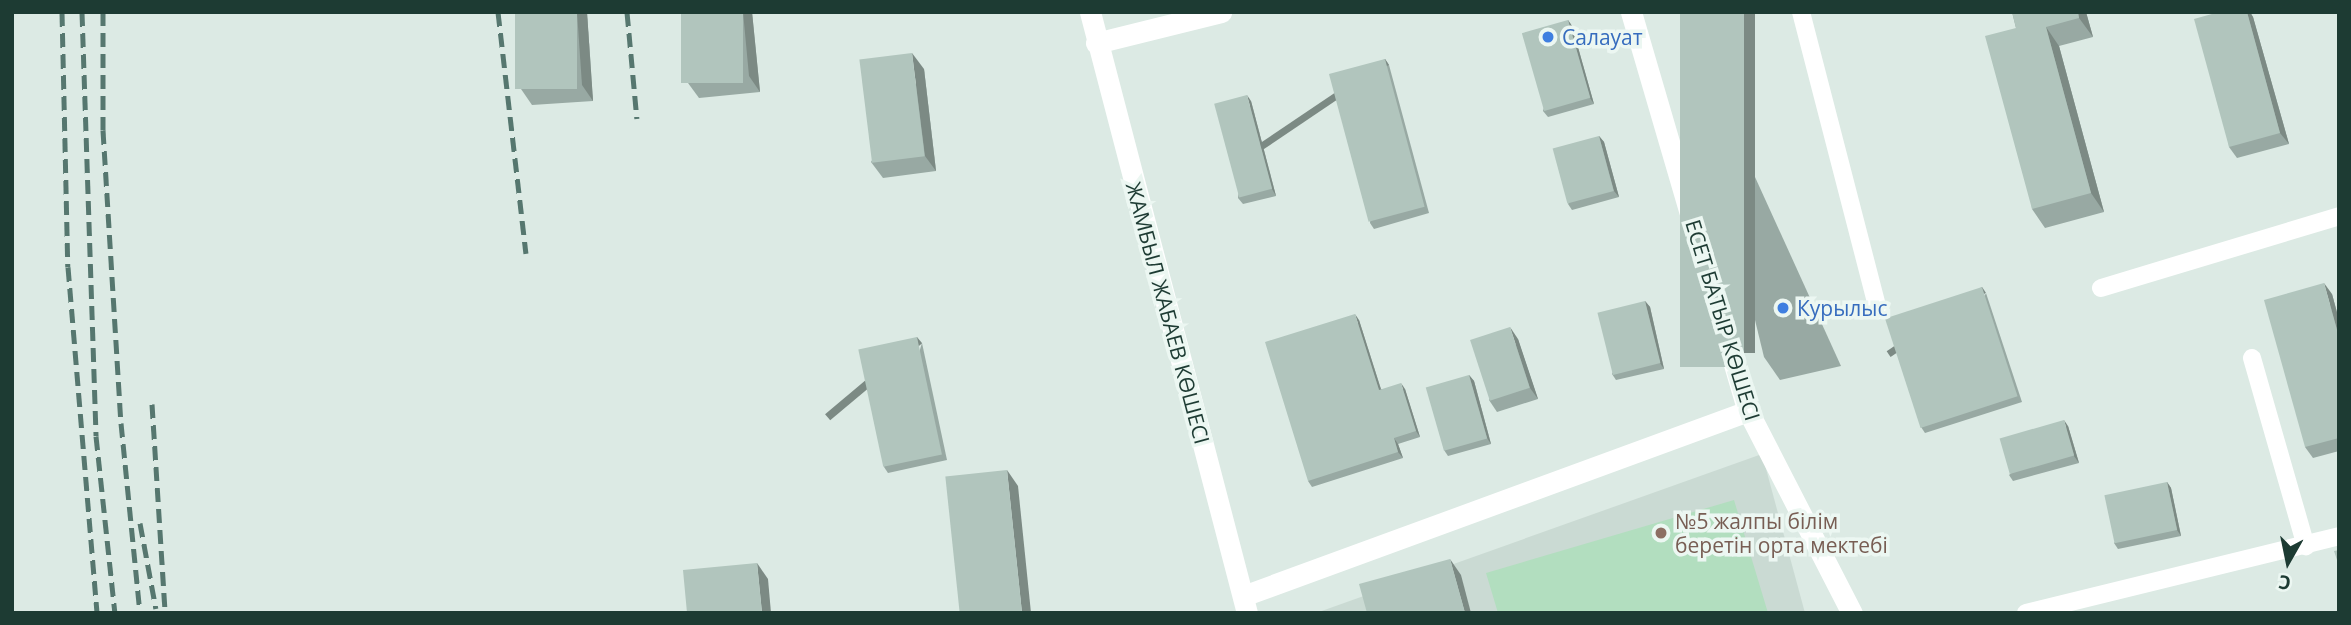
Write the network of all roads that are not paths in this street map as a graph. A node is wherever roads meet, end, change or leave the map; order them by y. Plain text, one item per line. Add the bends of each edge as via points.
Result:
1 (1090, 12) edge
2 (1221, 12) edge
3 (1631, 12) edge
4 (1801, 12) edge
5 (1096, 43) junction
6 (2339, 216) edge
7 (2101, 288) dead end
8 (1878, 310) dead end
9 (2252, 358) dead end
10 (1748, 411) junction
11 (2339, 536) edge
12 (2306, 546) junction
13 (1245, 604) edge
14 (1852, 613) edge
15 (2026, 613) edge

1 - 5 street, ЖАМБЫЛ ЖАБАЕВ КӨШЕСІ
2 - 5 street
3 - 10 street, ЕСЕТ БАТЫР КӨШЕСІ
4 - 8 lane
5 - 13 street, ЖАМБЫЛ ЖАБАЕВ КӨШЕСІ
6 - 7 lane
9 - 12 lane
10 - 13 street
10 - 14 street, ЕСЕТ БАТЫР КӨШЕСІ
11 - 12 lane
12 - 15 lane

